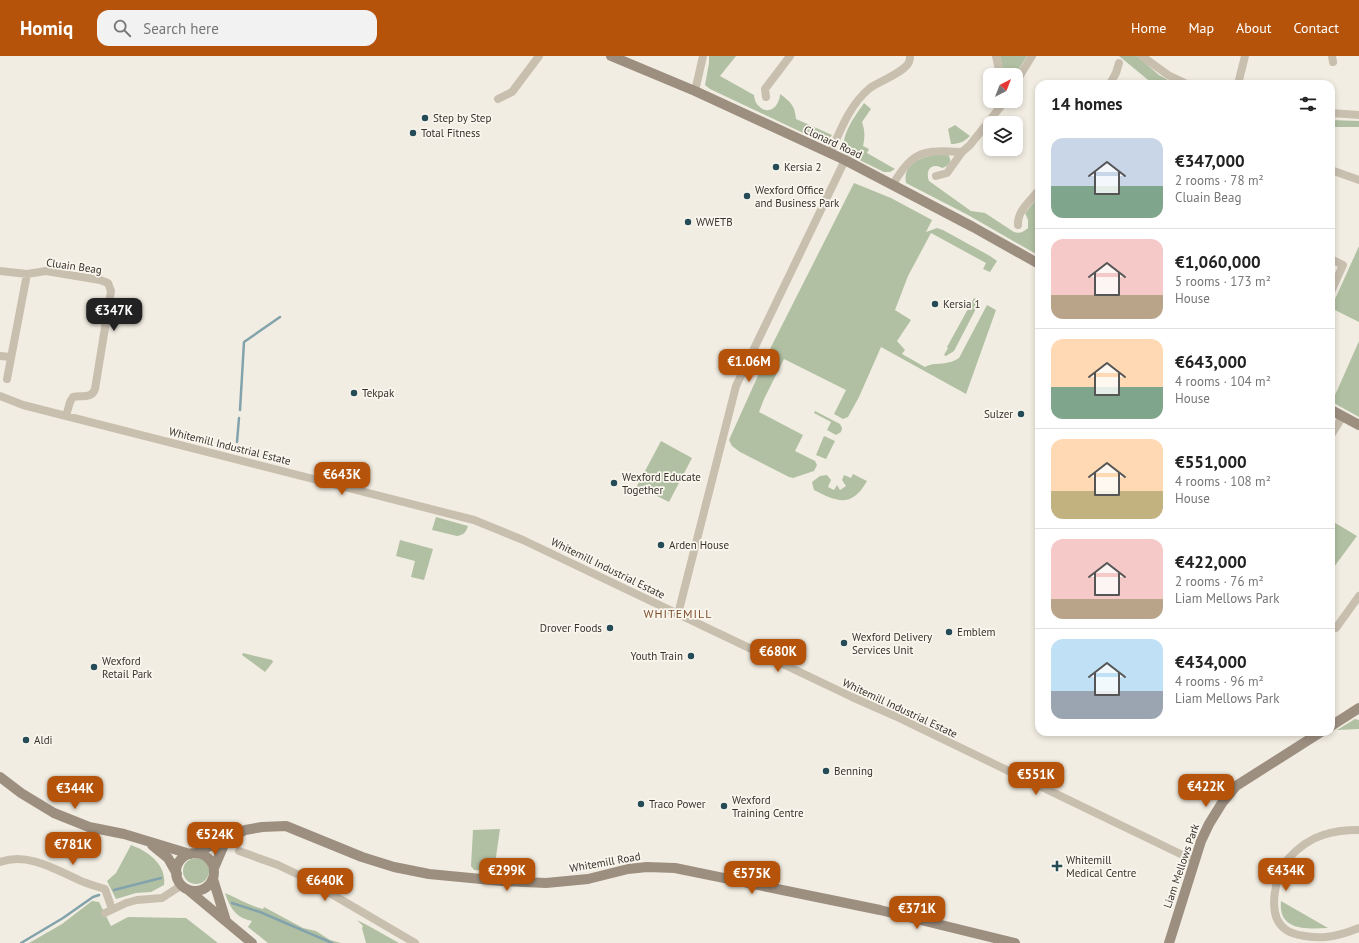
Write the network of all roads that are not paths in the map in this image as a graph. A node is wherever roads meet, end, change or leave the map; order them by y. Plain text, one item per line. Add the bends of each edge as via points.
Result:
1 (539, 56) edge
2 (611, 56) edge
3 (703, 56) edge
4 (790, 56) edge
5 (910, 56) edge
6 (996, 56) edge
7 (1032, 56) edge
8 (1142, 56) edge
9 (1245, 56) edge
10 (1119, 63) dead end
11 (999, 68) edge
12 (1023, 71) edge
13 (1112, 80) edge
14 (1179, 80) edge
15 (1239, 80) edge
16 (695, 91) junction
17 (766, 97) dead end
18 (498, 99) dead end
19 (999, 108) edge
20 (1335, 113) edge
21 (1359, 115) edge
22 (962, 152) junction
23 (830, 154) junction
24 (845, 160) junction
25 (1335, 171) edge
26 (936, 176) dead end
27 (1359, 180) edge
28 (893, 184) junction
29 (1035, 195) edge
30 (1018, 225) dead end
31 (1335, 260) edge
32 (1035, 262) edge
33 (0, 271) edge
34 (27, 274) junction
35 (1335, 283) edge
36 (0, 356) edge
37 (11, 357) junction
38 (7, 379) dead end
39 (0, 396) edge
40 (1335, 412) edge
41 (66, 416) junction
42 (1343, 416) junction
43 (1359, 425) edge
44 (1335, 429) edge
45 (1359, 596) edge
46 (678, 614) junction
47 (1335, 628) edge
48 (1359, 708) edge
49 (1335, 723) edge
50 (1315, 736) edge
51 (0, 777) edge
52 (1359, 830) edge
53 (226, 840) junction
54 (149, 842) junction
55 (240, 851) dead end
56 (193, 854) junction
57 (1194, 861) junction
58 (0, 862) edge
59 (214, 868) junction
60 (177, 874) junction
61 (213, 879) junction
62 (184, 887) junction
63 (226, 921) junction
64 (1359, 928) edge
65 (979, 938) edge
66 (252, 943) edge
67 (415, 943) edge
68 (1015, 943) edge
69 (1169, 943) edge

1 - 18 street via 512,92
2 - 16 street, Clonard Road
3 - 16 street
4 - 17 street via 765,89
5 - 23 street via 909,63 900,71 876,83 866,92 846,121
6 - 11 street
7 - 12 street
8 - 14 street
9 - 15 street
10 - 13 street
16 - 23 street, Clonard Road
19 - 22 street
20 - 21 street
22 - 26 street via 947,173
22 - 28 street via 925,152 910,161
23 - 24 street, Clonard Road
24 - 28 street, Clonard Road
24 - 46 street via 736,386
25 - 27 street
28 - 32 street, Clonard Road
29 - 30 street via 1017,218
31 - 35 street via 1343,265
33 - 34 street, Cluain Beag
34 - 37 street
34 - 41 street, Cluain Beag via 46,271 68,274 100,280 108,283 110,287 94,393 73,397
36 - 37 street
37 - 38 street
39 - 41 street, Whitemill Industrial Estate
40 - 42 street
41 - 46 street, Whitemill Industrial Estate via 474,520 524,540
42 - 43 street
42 - 44 street
45 - 47 street
46 - 57 street, Whitemill Industrial Estate
48 - 49 street
50 - 57 street, Liam Mellows Park via 1236,786 1209,824
51 - 54 street via 54,813 89,827
52 - 64 street via 1323,835 1295,852 1279,879 1274,909 1276,919 1285,930 1296,934 1326,937
53 - 56 street, Whitemill Road
53 - 59 street
53 - 65 street, Whitemill Road via 245,830 286,826 362,857 394,867 429,874 502,881 546,883 588,879 628,869 675,868 880,910
54 - 56 street
54 - 60 street via 168,858
55 - 67 street via 299,875
56 - 59 street via 207,858
56 - 60 street via 180,861
57 - 69 street, Liam Mellows Park
58 - 62 street via 24,859 105,889 109,911 137,900 162,898
59 - 61 street
60 - 62 street
61 - 62 street via 205,888 199,890 193,891
61 - 63 street
62 - 63 street
63 - 66 street
65 - 68 street, Whitemill Road

